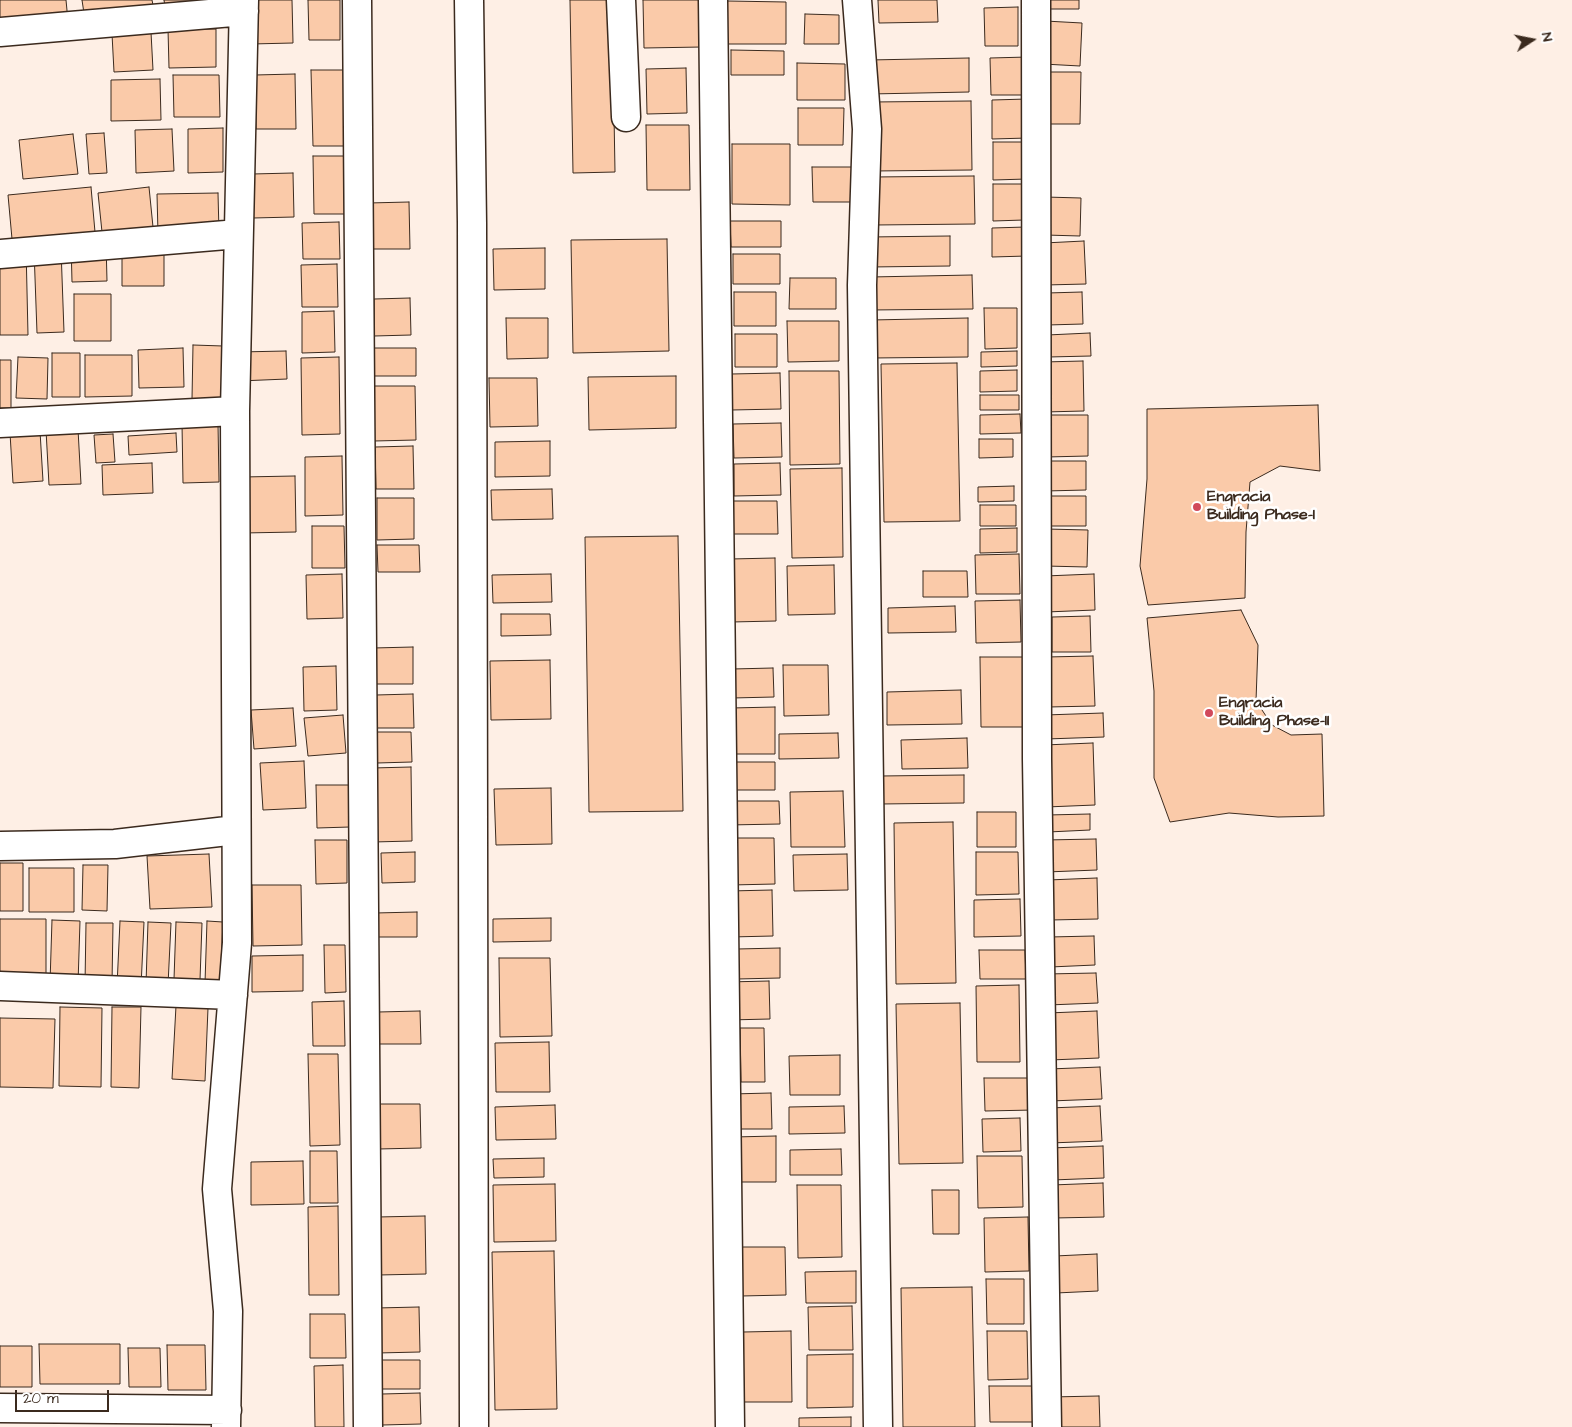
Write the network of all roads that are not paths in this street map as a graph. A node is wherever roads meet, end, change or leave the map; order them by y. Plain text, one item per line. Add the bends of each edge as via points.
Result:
1 (357, 0) edge
2 (469, 0) edge
3 (621, 0) edge
4 (713, 0) edge
5 (858, 0) edge
6 (1036, 0) edge
7 (244, 5) edge
8 (0, 32) edge
9 (626, 117) dead end
10 (238, 234) junction
11 (0, 254) edge
12 (235, 411) junction
13 (0, 423) edge
14 (236, 830) junction
15 (0, 846) edge
16 (0, 986) edge
17 (233, 995) junction
18 (0, 1408) edge
19 (227, 1418) edge
20 (368, 1427) edge
21 (474, 1427) edge
22 (730, 1427) edge
23 (878, 1427) edge
24 (1047, 1427) edge

1 - 20 street
2 - 21 street
3 - 9 street
4 - 22 street
5 - 23 street via 867,129 862,285
6 - 24 street via 1037,759
7 - 8 street
7 - 10 street
10 - 11 street
10 - 12 street
12 - 13 street
12 - 14 street
14 - 15 street via 115,844
14 - 17 street via 238,943
16 - 17 street
17 - 19 street via 217,1189 228,1311
18 - 19 street

